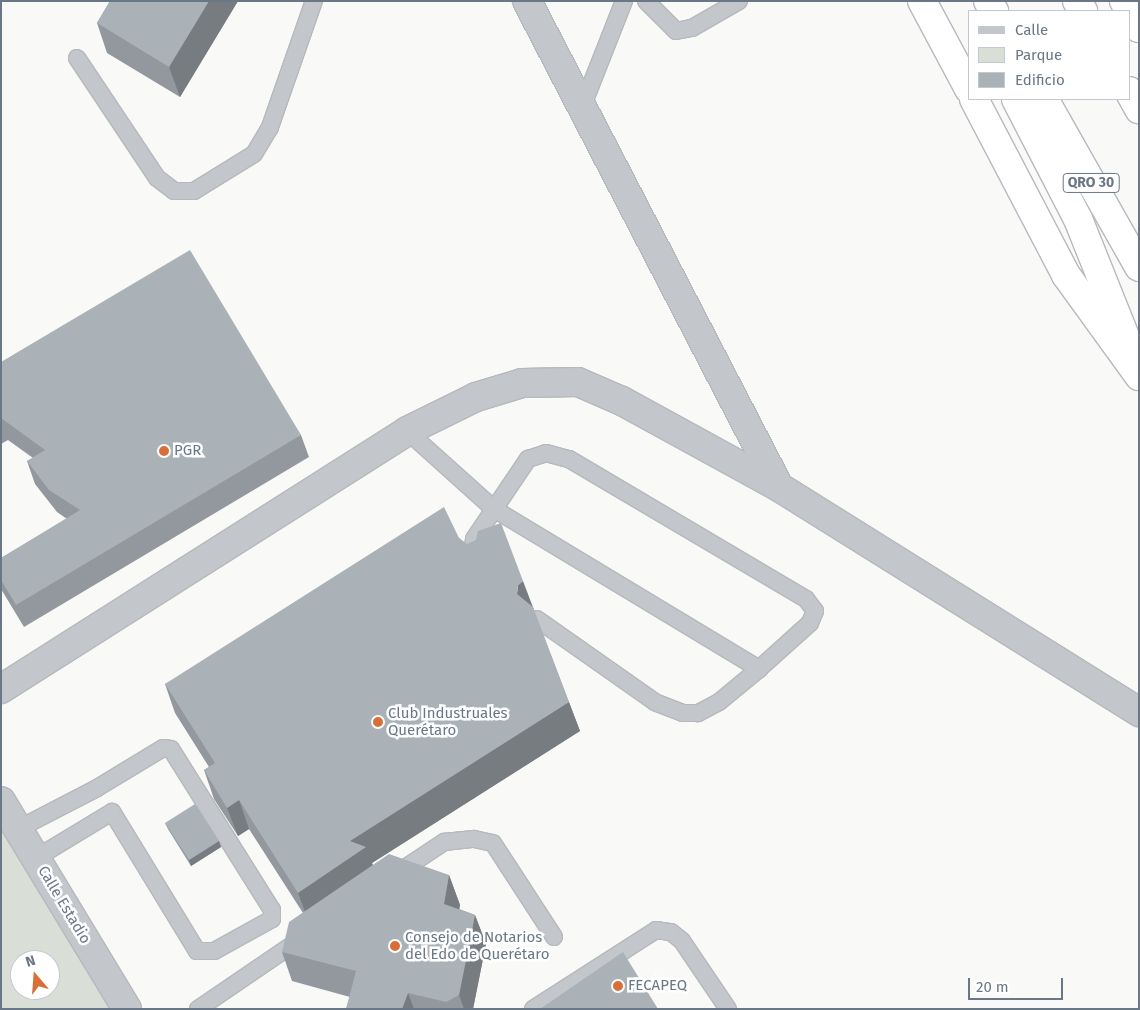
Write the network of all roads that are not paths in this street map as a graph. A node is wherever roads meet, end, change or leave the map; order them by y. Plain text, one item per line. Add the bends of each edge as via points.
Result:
1 (314, 1) edge
2 (527, 1) edge
3 (624, 1) edge
4 (646, 1) edge
5 (739, 1) edge
6 (922, 1) edge
7 (1130, 12) edge
8 (1139, 28) edge
9 (77, 58) dead end
10 (968, 87) edge
11 (1130, 93) edge
12 (975, 100) edge
13 (1017, 100) edge
14 (1045, 100) edge
15 (583, 106) junction
16 (1139, 109) edge
17 (1139, 266) edge
18 (1139, 370) edge
19 (1139, 376) edge
20 (407, 431) junction
21 (779, 487) junction
22 (494, 509) junction
23 (479, 563) edge
24 (537, 619) edge
25 (758, 669) junction
26 (1, 689) edge
27 (1136, 710) edge
28 (97, 788) junction
29 (1, 801) edge
30 (112, 812) junction
31 (18, 829) junction
32 (36, 858) junction
33 (378, 886) edge
34 (313, 931) edge
35 (554, 937) dead end
36 (127, 1009) edge
37 (198, 1009) edge
38 (533, 1009) edge
39 (728, 1009) edge

1 - 9 lane via 270,127 254,154 194,191 174,191 157,178
2 - 15 street
3 - 15 lane
4 - 5 lane via 676,31 692,28
6 - 10 highway
7 - 8 highway
11 - 16 highway
12 - 19 highway via 1066,275
13 - 18 highway via 1078,219
14 - 17 highway, QRO 30
15 - 21 street
20 - 21 street via 476,397 522,383 578,382 622,401
20 - 22 lane
20 - 26 street
21 - 27 street
22 - 23 lane via 474,539 473,550
22 - 25 lane
22 - 25 lane via 528,459 546,453 569,459 806,598 815,611 810,623
24 - 25 lane via 655,702 683,713 698,713 719,702
28 - 30 lane
28 - 30 lane via 163,748 171,749 272,910 272,919 214,951 197,951
28 - 31 lane
29 - 31 street, Calle Estadio
30 - 32 lane
31 - 32 street, Calle Estadio
32 - 36 street, Calle Estadio
33 - 35 lane via 444,842 474,839 493,843
34 - 37 lane
38 - 39 lane via 656,930 671,932 682,941

